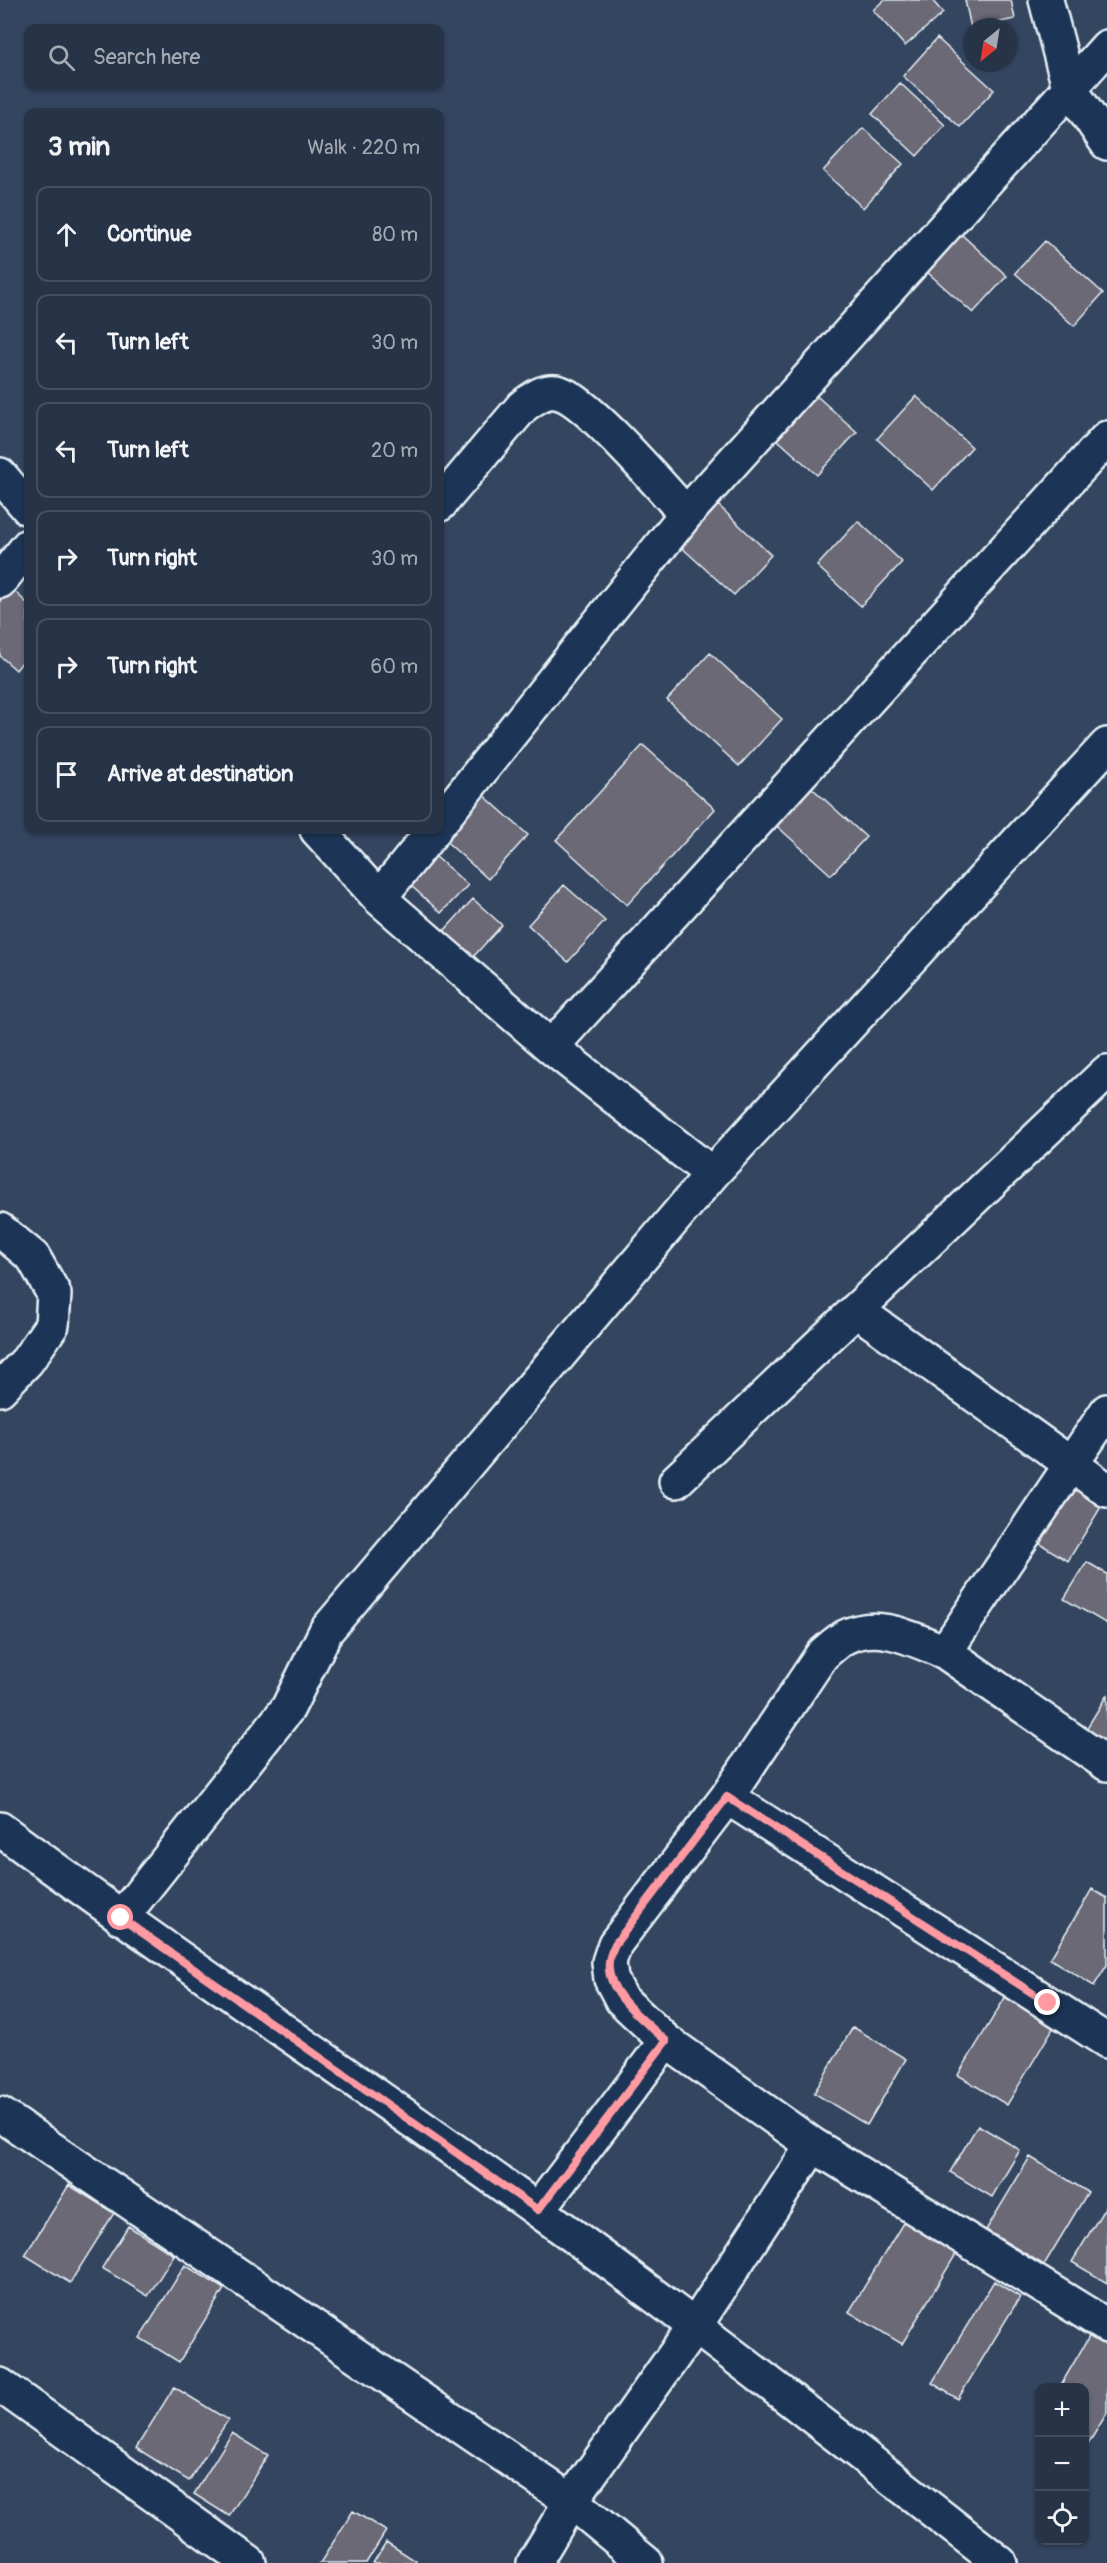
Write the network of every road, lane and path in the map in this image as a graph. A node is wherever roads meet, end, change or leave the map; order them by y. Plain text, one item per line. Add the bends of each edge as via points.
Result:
1 (1046, 0) edge
2 (1107, 47) edge
3 (1069, 87) junction
4 (1107, 143) edge
5 (1107, 438) edge
6 (0, 475) edge
7 (444, 499) edge
8 (24, 503) edge
9 (686, 514) junction
10 (24, 551) edge
11 (0, 581) edge
12 (1107, 745) edge
13 (444, 817) edge
14 (322, 834) edge
15 (431, 834) edge
16 (379, 898) junction
17 (551, 1047) junction
18 (1107, 1072) edge
19 (712, 1174) junction
20 (0, 1230) edge
21 (856, 1310) junction
22 (0, 1389) edge
23 (1107, 1411) edge
24 (1071, 1466) junction
25 (676, 1481) dead end
26 (1107, 1490) edge
27 (945, 1652) junction
28 (1107, 1764) edge
29 (727, 1797) junction
30 (0, 1829) edge
31 (121, 1918) junction
32 (666, 2041) junction
33 (1107, 2041) edge
34 (0, 2114) edge
35 (813, 2145) junction
36 (538, 2210) junction
37 (695, 2326) junction
38 (1107, 2326) edge
39 (0, 2385) edge
40 (571, 2500) junction
41 (249, 2563) edge
42 (534, 2563) edge
43 (645, 2563) edge
44 (1000, 2563) edge

1 - 3 street
2 - 3 street
3 - 4 street
3 - 9 street
5 - 17 street
6 - 8 street
7 - 9 street via 523,406 541,393 560,392 585,407
9 - 13 street
10 - 11 street
12 - 19 street
14 - 16 street
15 - 16 street
16 - 17 street
17 - 19 street
18 - 21 street
19 - 31 street via 326,1631 288,1708
20 - 22 street via 33,1257 54,1294 52,1325 27,1361
21 - 24 street
21 - 25 street
23 - 24 street
24 - 26 street
24 - 27 street
27 - 28 street
27 - 29 street via 896,1632 873,1629 844,1637 822,1655
29 - 32 street via 615,1944 609,1962 611,1979 622,2000
29 - 33 street
30 - 31 street
31 - 36 street
32 - 35 street
32 - 36 street
34 - 40 street
35 - 37 street
35 - 38 street
36 - 37 street
37 - 40 street
37 - 44 street
39 - 41 street
40 - 42 street
40 - 43 street

